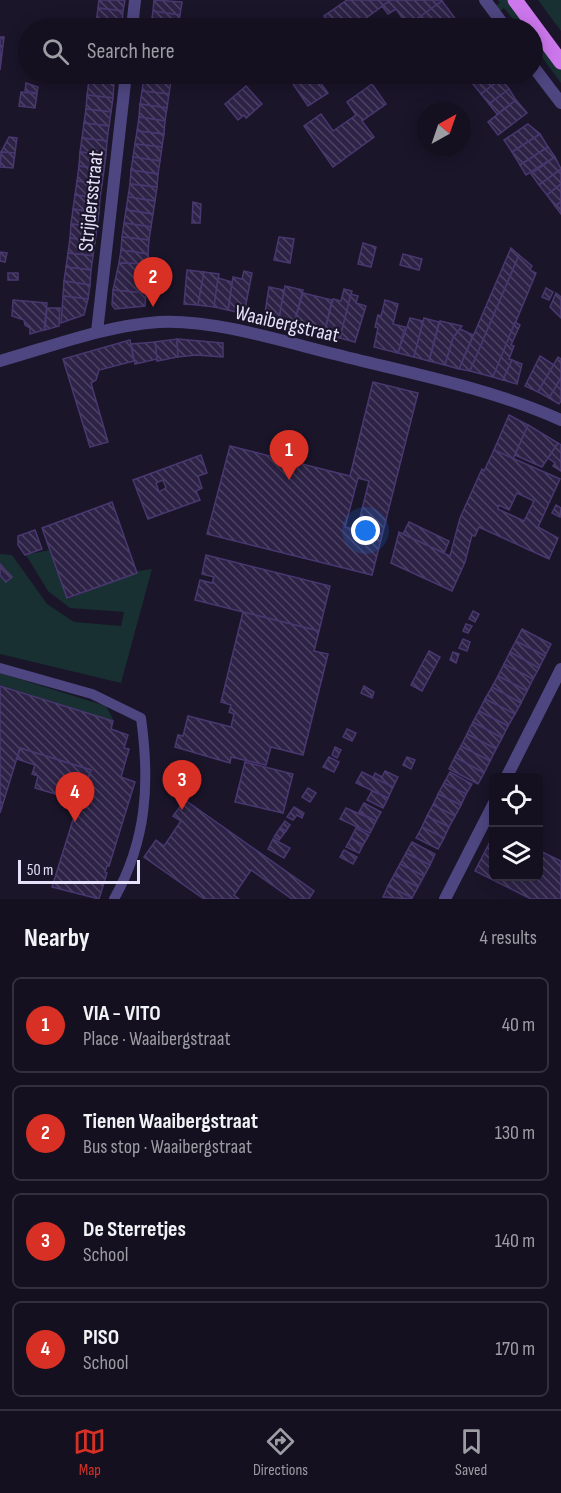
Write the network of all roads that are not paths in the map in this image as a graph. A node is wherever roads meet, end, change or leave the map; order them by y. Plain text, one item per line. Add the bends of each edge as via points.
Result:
1 (135, 0) edge
2 (484, 0) edge
3 (515, 0) edge
4 (526, 0) edge
5 (133, 18) edge
6 (498, 18) edge
7 (528, 18) edge
8 (539, 18) edge
9 (543, 23) edge
10 (543, 38) edge
11 (561, 47) edge
12 (561, 62) edge
13 (543, 79) edge
14 (125, 84) edge
15 (561, 103) edge
16 (97, 332) junction
17 (0, 361) edge
18 (561, 420) edge
19 (0, 668) edge
20 (561, 669) edge
21 (508, 773) edge
22 (489, 813) edge
23 (114, 899) edge
24 (445, 899) edge

1 - 5 street
2 - 6 street
3 - 7 main road
4 - 8 main road
9 - 11 main road
10 - 12 main road
13 - 15 street
14 - 16 street, Strijdersstraat
16 - 17 street, Waaibergstraat
16 - 18 street, Waaibergstraat via 162,322 251,334 433,378
19 - 23 lane via 92,694 141,718 147,764 144,815 125,879
20 - 21 street
22 - 24 street

